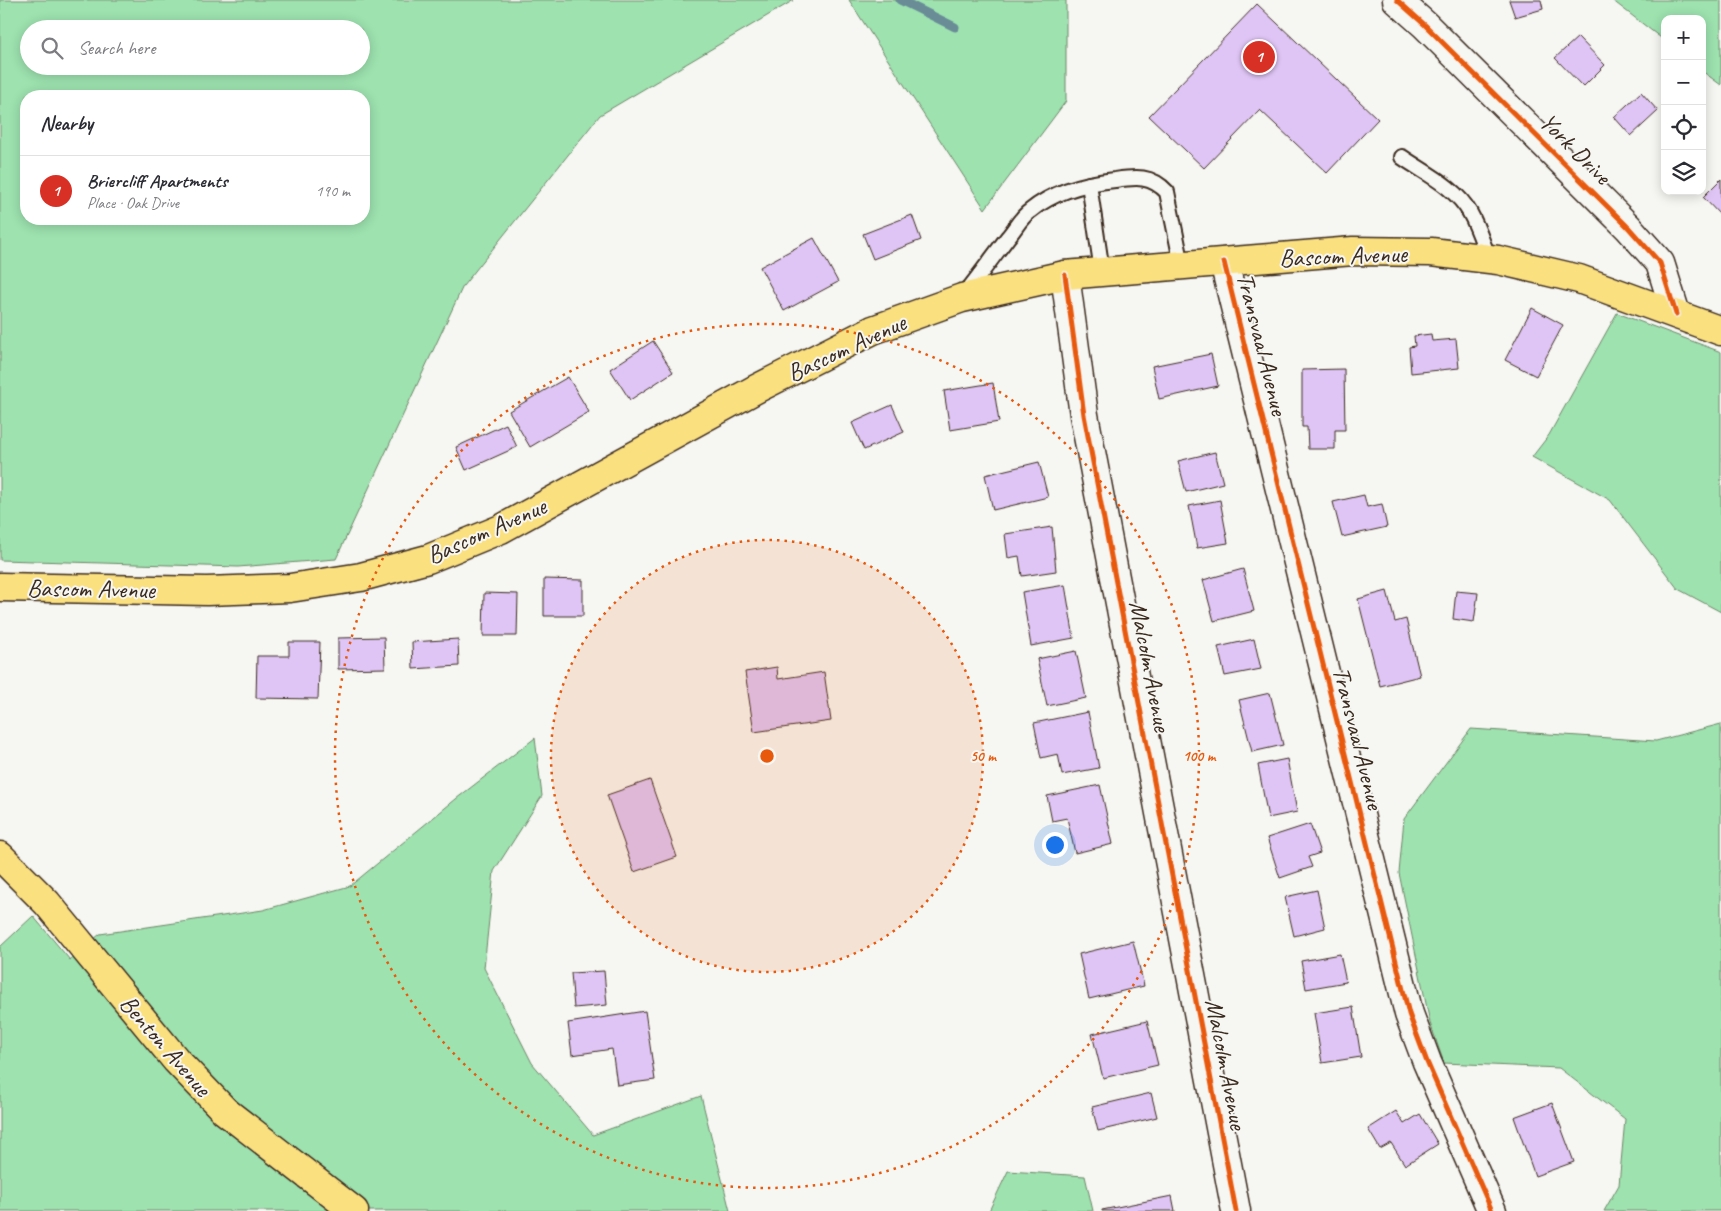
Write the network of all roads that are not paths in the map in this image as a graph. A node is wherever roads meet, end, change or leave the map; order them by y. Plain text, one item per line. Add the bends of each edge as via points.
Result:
1 (1397, 0) edge
2 (1427, 12) edge
3 (1402, 157) dead end
4 (1090, 184) junction
5 (1489, 259) junction
6 (1224, 262) junction
7 (1182, 265) junction
8 (1102, 271) junction
9 (1064, 275) junction
10 (962, 298) junction
11 (1676, 314) junction
12 (1721, 331) edge
13 (0, 587) edge
14 (0, 856) edge
15 (354, 1211) edge
16 (1236, 1211) edge
17 (1492, 1211) edge

1 - 2 street, York Drive
2 - 11 street, York Drive via 1660,263
3 - 5 lane via 1460,199 1470,213
4 - 7 lane via 1136,177 1150,178 1159,183 1167,192
4 - 8 lane
4 - 10 lane via 1046,199 1028,212
5 - 6 main road, Bascom Avenue via 1431,252 1353,251
5 - 11 main road, Bascom Avenue via 1579,279
6 - 7 main road, Bascom Avenue
6 - 17 street, Transvaal Avenue via 1409,1014
7 - 8 main road, Bascom Avenue
8 - 9 main road, Bascom Avenue
9 - 10 main road, Bascom Avenue
9 - 16 street, Malcolm Avenue via 1086,425
10 - 13 main road, Bascom Avenue via 873,330 756,389 501,529 428,559 361,577 290,588
11 - 12 main road, Bascom Avenue
14 - 15 main road, Benton Avenue via 46,902 176,1060 225,1111

